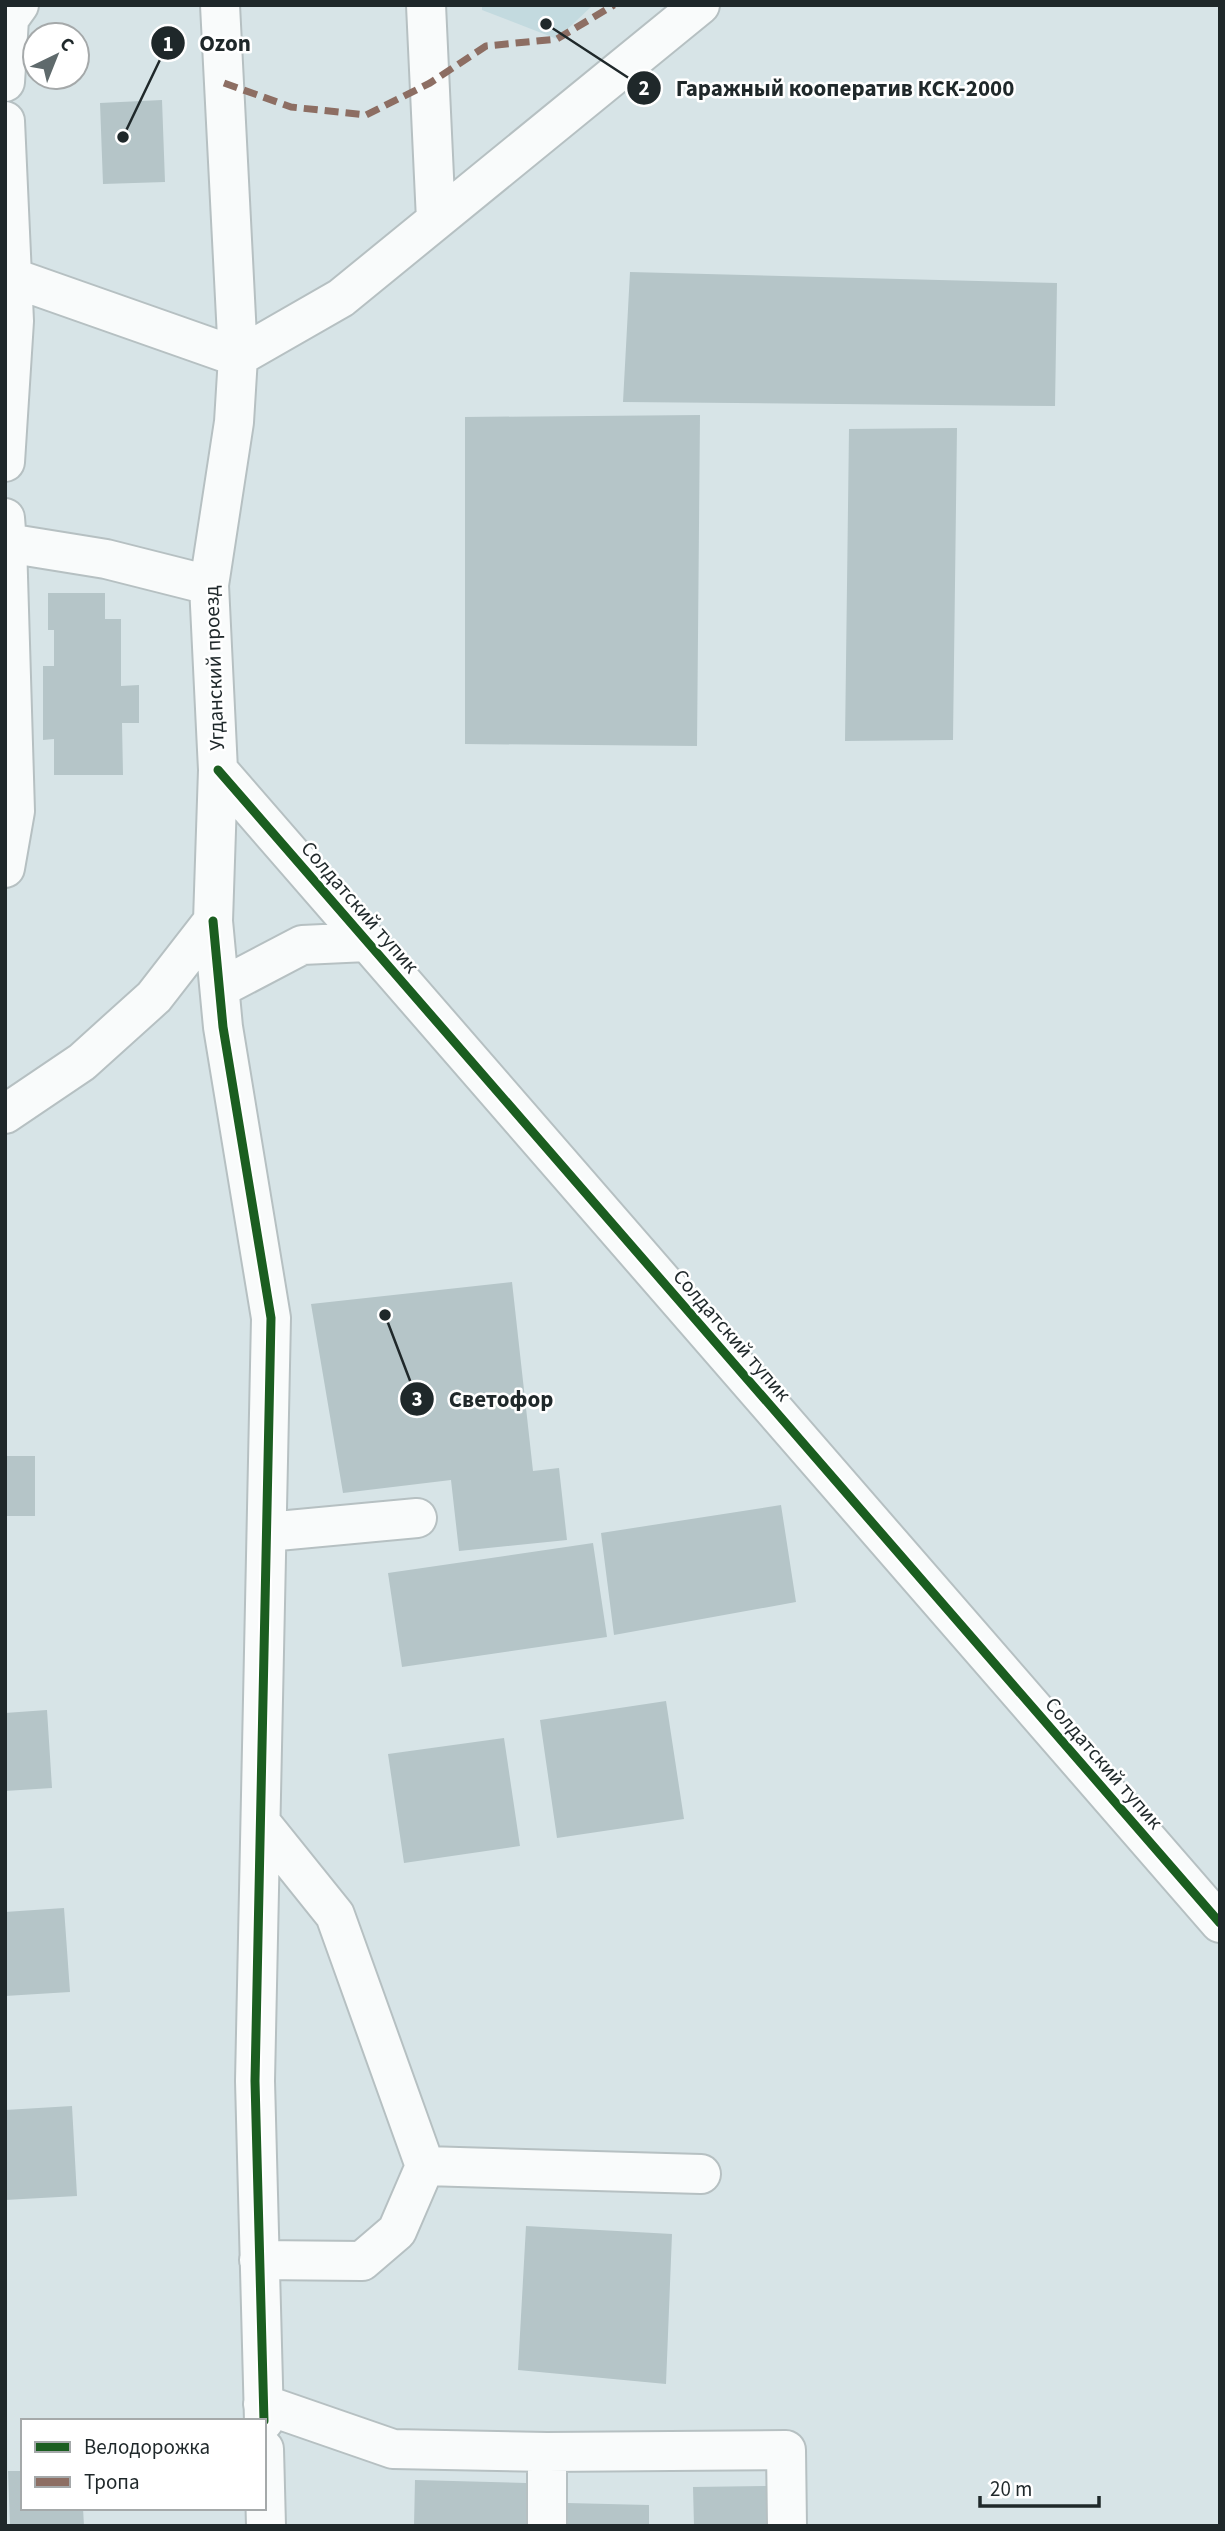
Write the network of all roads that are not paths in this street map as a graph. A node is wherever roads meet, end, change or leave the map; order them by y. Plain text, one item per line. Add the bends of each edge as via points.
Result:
1 (19, 5) edge
2 (220, 5) edge
3 (426, 5) edge
4 (700, 5) edge
5 (5, 82) edge
6 (5, 121) edge
7 (436, 220) junction
8 (8, 275) edge
9 (238, 357) junction
10 (5, 462) edge
11 (6, 531) edge
12 (209, 584) junction
13 (218, 770) junction
14 (5, 869) edge
15 (214, 921) junction
16 (368, 942) junction
17 (220, 988) junction
18 (5, 1114) edge
19 (416, 1518) dead end
20 (267, 1532) junction
21 (261, 1823) junction
22 (1220, 1923) edge
23 (425, 2166) junction
24 (701, 2174) dead end
25 (259, 2260) junction
26 (263, 2412) edge
27 (547, 2452) junction
28 (547, 2526) edge
29 (787, 2526) edge

1 - 5 street via 9,19
2 - 9 street, Угданский проезд
3 - 7 street
4 - 7 street
6 - 8 street
7 - 9 street via 341,298
8 - 9 street
8 - 10 street via 14,321
9 - 12 street, Угданский проезд via 231,449
11 - 12 street
11 - 14 street via 15,811
12 - 13 street, Угданский проезд
13 - 15 street, Угданский проезд
13 - 16 street, Солдатский тупик
15 - 17 street, Угданский проезд
15 - 18 street via 154,997 82,1062
16 - 17 street via 302,945
16 - 22 street, Солдатский тупик
17 - 20 street, Угданский проезд via 271,1318
19 - 20 street
20 - 21 street, Угданский проезд
21 - 23 street via 335,1915
21 - 25 street, Угданский проезд via 255,2081
23 - 24 street
23 - 25 street via 397,2231 362,2261
25 - 26 street, Угданский проезд
26 - 27 street via 393,2449
27 - 28 street
27 - 29 street via 786,2450

